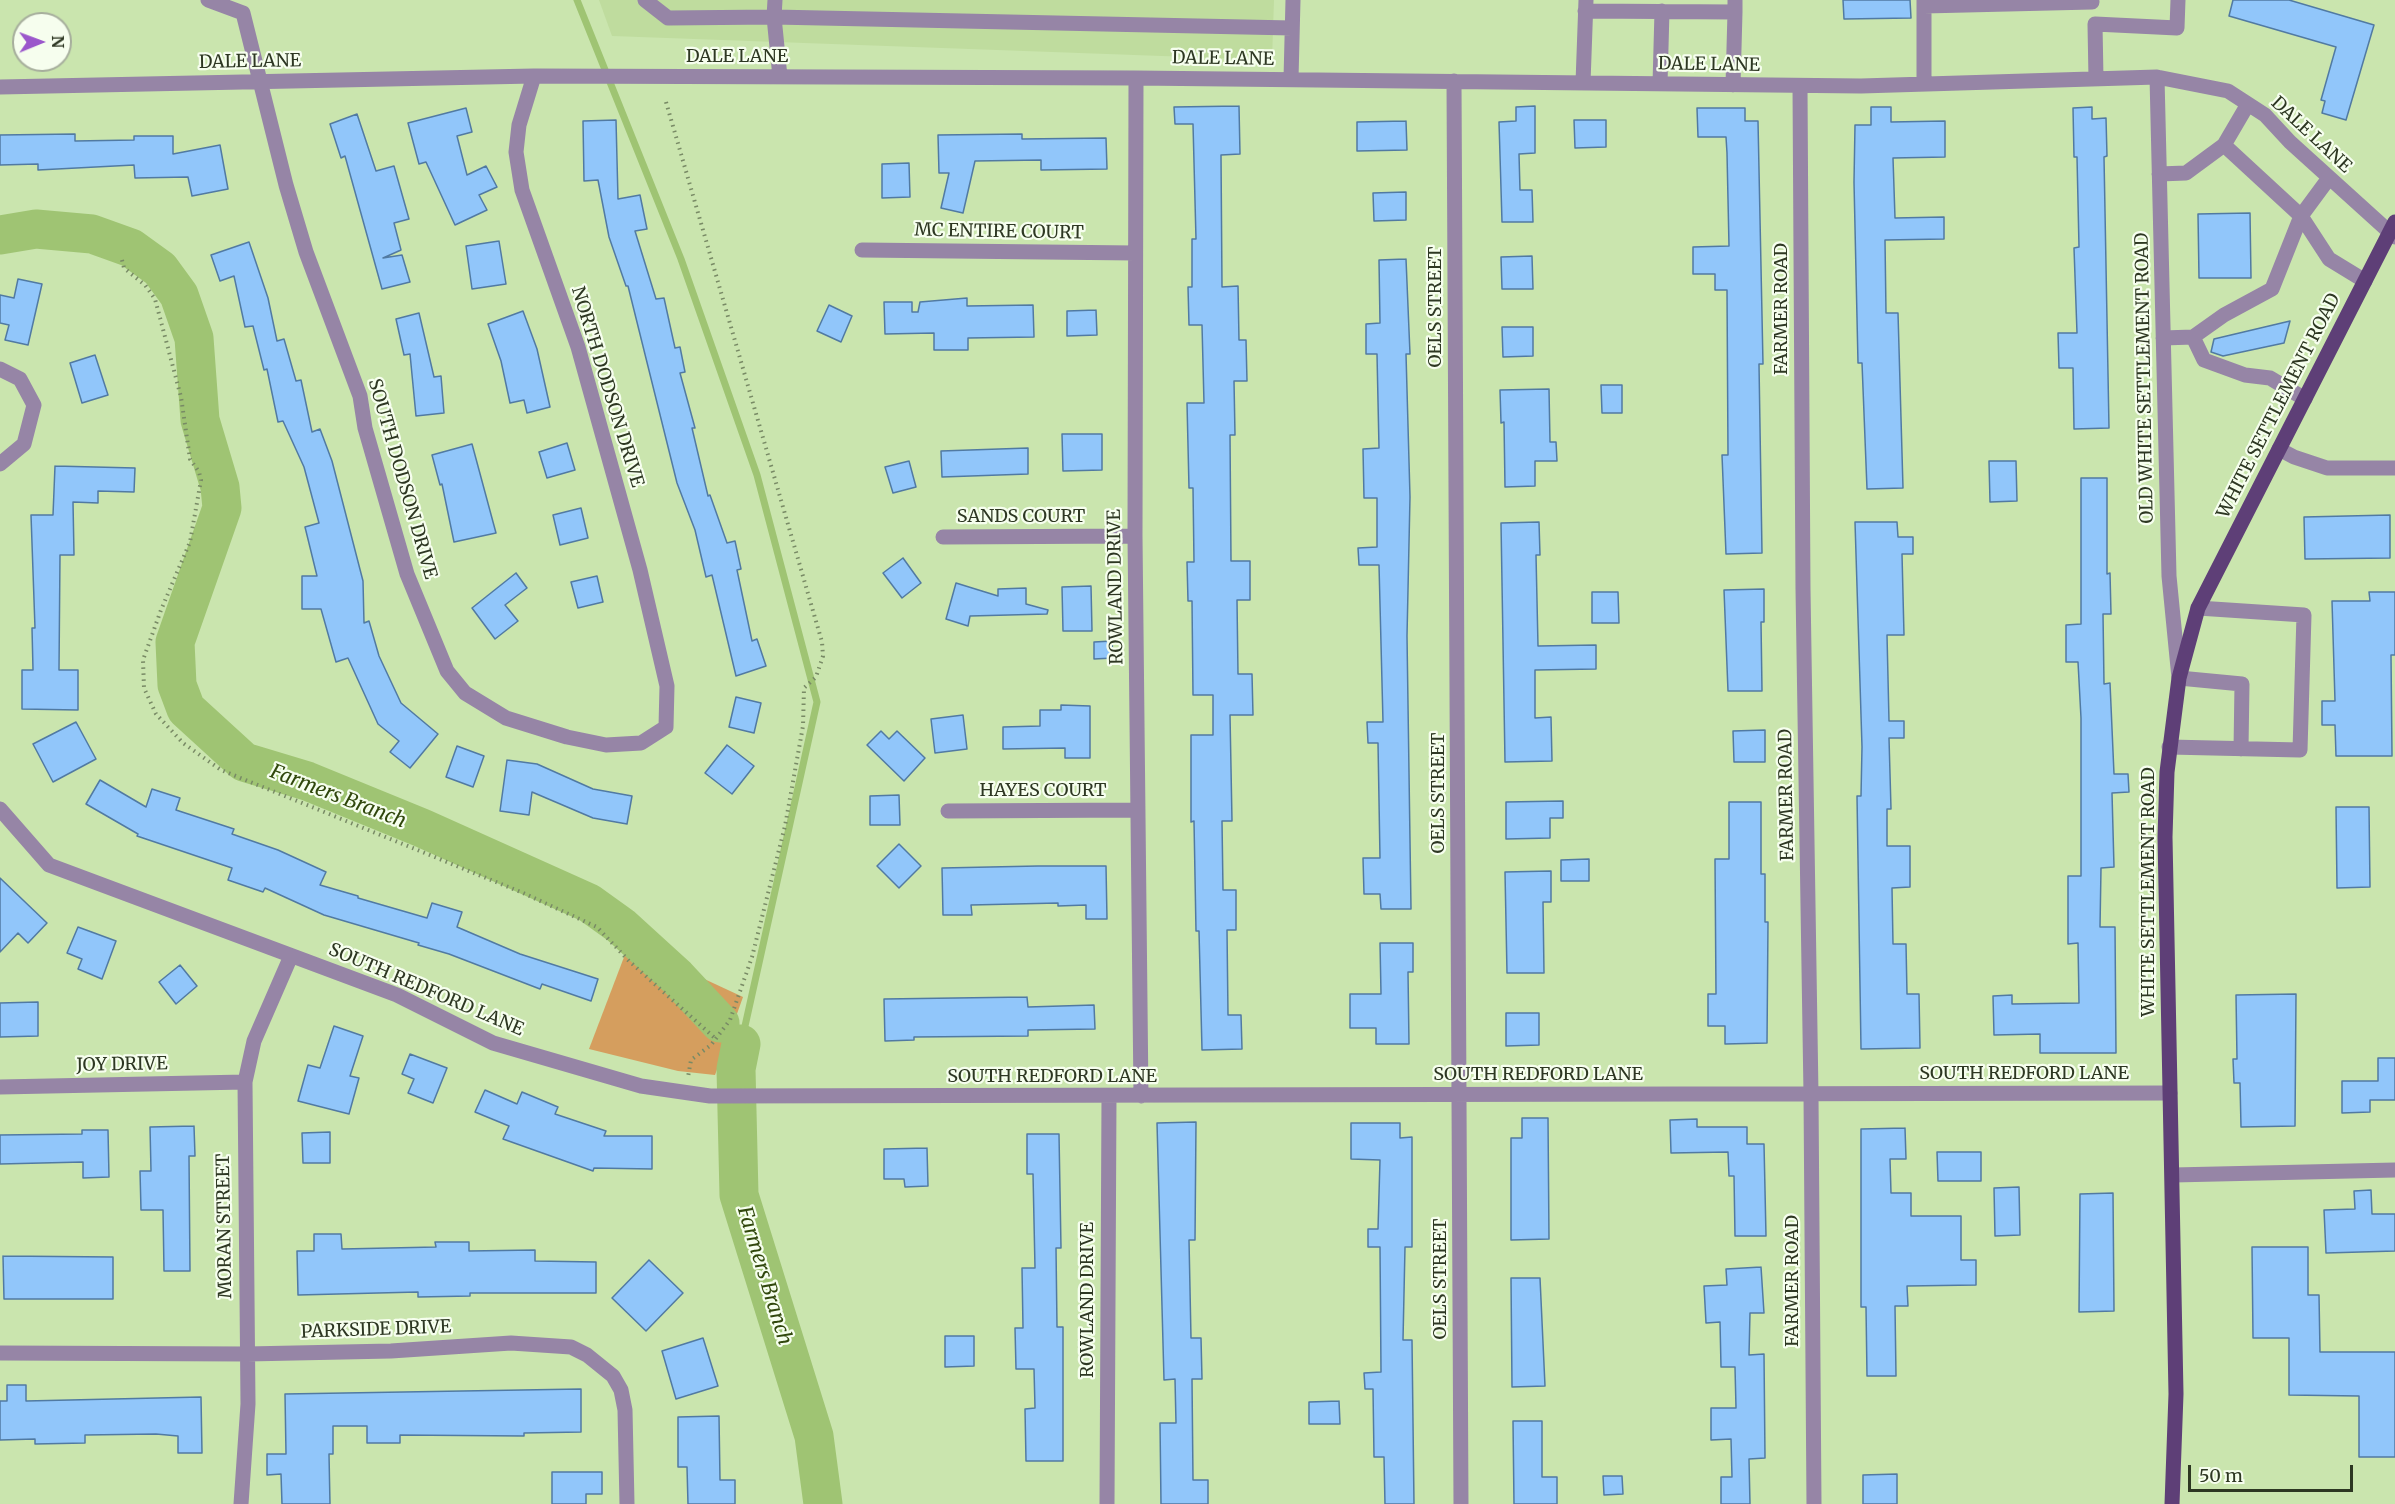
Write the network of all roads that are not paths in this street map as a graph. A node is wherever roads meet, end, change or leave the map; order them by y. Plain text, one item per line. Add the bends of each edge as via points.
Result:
1 (208, 0) edge
2 (645, 0) edge
3 (775, 0) edge
4 (1293, 0) edge
5 (2178, 0) edge
6 (2092, 1) edge
7 (1924, 3) edge
8 (1586, 5) edge
9 (1735, 6) edge
10 (1662, 11) junction
11 (774, 17) junction
12 (2095, 24) junction
13 (1292, 28) junction
14 (534, 76) junction
15 (780, 77) junction
16 (2157, 77) junction
17 (1136, 78) junction
18 (1292, 79) junction
19 (2096, 79) junction
20 (260, 81) junction
21 (1454, 81) junction
22 (1582, 83) junction
23 (1660, 84) junction
24 (1924, 84) junction
25 (1733, 85) junction
26 (1800, 86) junction
27 (0, 87) edge
28 (2248, 104) junction
29 (2224, 145) junction
30 (2159, 174) junction
31 (2328, 178) junction
32 (2301, 216) junction
33 (2393, 231) edge
34 (862, 250) dead end
35 (1135, 253) junction
36 (2365, 281) junction
37 (2193, 337) junction
38 (2163, 338) junction
39 (0, 369) edge
40 (2305, 399) junction
41 (2279, 449) junction
42 (0, 464) edge
43 (2395, 468) edge
44 (1135, 536) junction
45 (943, 537) dead end
46 (2198, 608) junction
47 (2179, 678) junction
48 (668, 711) joint
49 (2169, 747) junction
50 (2241, 749) junction
51 (0, 809) edge
52 (1138, 810) junction
53 (948, 811) dead end
54 (291, 956) junction
55 (245, 1082) junction
56 (0, 1087) edge
57 (2170, 1093) junction
58 (1811, 1094) junction
59 (1461, 1095) junction
60 (1109, 1096) junction
61 (1141, 1096) junction
62 (2395, 1170) edge
63 (2173, 1175) junction
64 (0, 1353) edge
65 (247, 1354) junction
66 (241, 1504) edge
67 (627, 1504) edge
68 (1107, 1504) edge
69 (1461, 1504) edge
70 (1814, 1504) edge
71 (2172, 1504) edge

1 - 20 street, SOUTH DODSON DRIVE via 243,13
2 - 11 street via 668,18
3 - 11 street
4 - 13 street
5 - 12 street via 2177,28
6 - 7 street
6 - 12 street
7 - 24 street
8 - 10 street
8 - 22 street
9 - 10 street
9 - 25 street
10 - 23 street
11 - 13 street
11 - 15 street
12 - 19 street
13 - 18 street
14 - 15 street, DALE LANE
14 - 20 street, DALE LANE
14 - 48 street, NORTH DODSON DRIVE via 519,125 516,152 522,190 578,347 640,570 667,686
15 - 17 street, DALE LANE
16 - 19 street, DALE LANE
16 - 28 street, DALE LANE via 2228,91
16 - 30 street, OLD WHITE SETTLEMENT ROAD
17 - 18 street, DALE LANE
17 - 35 street, ROWLAND DRIVE
18 - 21 street, DALE LANE
19 - 24 street, DALE LANE
20 - 27 street, DALE LANE
20 - 48 street, SOUTH DODSON DRIVE via 306,252 360,396 365,428 407,574 447,671 465,693 506,718 606,745 641,743 659,734 666,727
21 - 22 street, DALE LANE
21 - 59 street, OELS STREET
22 - 23 street, DALE LANE
23 - 25 street, DALE LANE
24 - 26 street, DALE LANE
25 - 26 street, DALE LANE
26 - 58 street, FARMER ROAD
28 - 29 street
28 - 31 street, DALE LANE via 2265,115
29 - 30 street via 2186,173
29 - 32 street
30 - 38 street, OLD WHITE SETTLEMENT ROAD
31 - 32 street
31 - 33 street, DALE LANE
32 - 36 street via 2329,260
32 - 37 street via 2272,289
33 - 36 main road, WHITE SETTLEMENT ROAD
34 - 35 street, MC ENTIRE COURT
35 - 44 street, ROWLAND DRIVE
36 - 40 main road, WHITE SETTLEMENT ROAD
37 - 38 street
37 - 40 street via 2204,360 2245,375 2270,378
38 - 47 street, OLD WHITE SETTLEMENT ROAD via 2169,576
39 - 42 street via 20,380 34,405 24,444
40 - 41 main road, WHITE SETTLEMENT ROAD
41 - 43 street via 2327,468
41 - 46 main road, WHITE SETTLEMENT ROAD
44 - 45 street, SANDS COURT
44 - 52 street, ROWLAND DRIVE
46 - 47 main road, WHITE SETTLEMENT ROAD
46 - 50 street via 2304,615 2300,750
47 - 49 main road, WHITE SETTLEMENT ROAD
47 - 50 street via 2242,684
49 - 50 street
49 - 57 main road, WHITE SETTLEMENT ROAD via 2165,837
51 - 54 street, SOUTH REDFORD LANE via 49,865
52 - 53 street, HAYES COURT
52 - 61 street, ROWLAND DRIVE
54 - 55 street, MORAN STREET via 254,1041
54 - 60 street, SOUTH REDFORD LANE via 397,995 493,1043 641,1086 710,1096
55 - 56 street, JOY DRIVE
55 - 65 street, MORAN STREET
57 - 58 street, SOUTH REDFORD LANE
57 - 63 main road, WHITE SETTLEMENT ROAD
58 - 59 street, SOUTH REDFORD LANE
58 - 70 street, FARMER ROAD
59 - 61 street, SOUTH REDFORD LANE
59 - 69 street, OELS STREET
60 - 61 street, SOUTH REDFORD LANE
60 - 68 street, ROWLAND DRIVE
62 - 63 street
63 - 71 main road, WHITE SETTLEMENT ROAD via 2176,1394
64 - 65 street, PARKSIDE DRIVE
65 - 66 street, MORAN STREET
65 - 67 street, PARKSIDE DRIVE via 511,1343 571,1347 613,1376 621,1390

